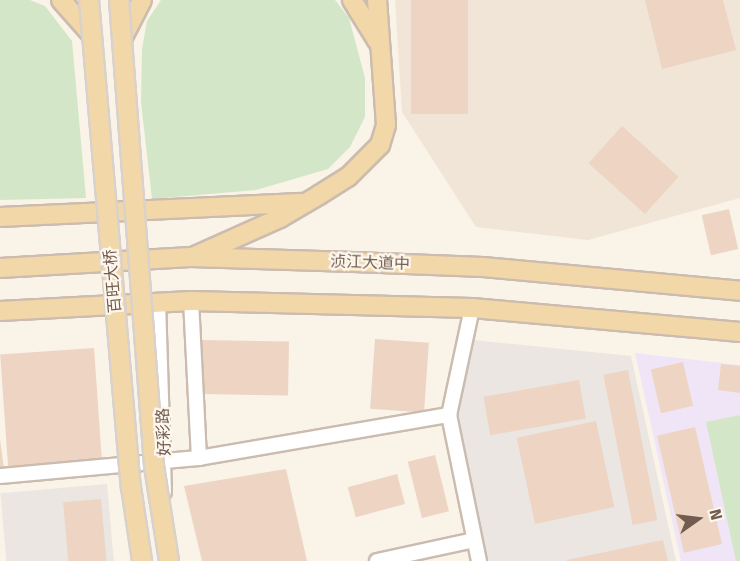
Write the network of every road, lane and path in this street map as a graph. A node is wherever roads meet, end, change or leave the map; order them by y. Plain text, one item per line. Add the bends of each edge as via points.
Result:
1 (61, 0) edge
2 (89, 0) edge
3 (119, 0) edge
4 (142, 0) edge
5 (377, 0) edge
6 (354, 3) edge
7 (92, 35) junction
8 (122, 39) junction
9 (380, 46) junction
10 (305, 203) junction
11 (0, 217) edge
12 (0, 256) edge
13 (191, 257) junction
14 (23, 267) junction
15 (0, 268) edge
16 (740, 291) edge
17 (191, 301) junction
18 (158, 302) junction
19 (472, 308) junction
20 (0, 311) edge
21 (740, 332) edge
22 (449, 415) junction
23 (200, 458) junction
24 (165, 462) junction
25 (0, 476) edge
26 (474, 540) junction
27 (142, 561) edge
28 (161, 561) edge
29 (169, 561) edge
30 (378, 561) edge
31 (479, 561) edge

1 - 7 main road
2 - 7 main road, 百旺大桥, bridge
3 - 8 main road, 百旺大桥, bridge
4 - 8 main road
5 - 9 main road
6 - 9 main road
7 - 27 main road, 百旺大桥, bridge via 131,487
8 - 29 main road, 百旺大桥, bridge via 154,466
9 - 10 main road via 385,136 371,156 348,177
10 - 11 main road
10 - 13 main road
12 - 14 main road
13 - 14 main road, 浈江大道中
13 - 16 main road, 浈江大道中 via 483,267
14 - 15 main road, 浈江大道中
17 - 18 main road
17 - 19 main road
17 - 23 street
18 - 20 main road
18 - 24 street, 好彩路
19 - 21 main road
19 - 22 street
22 - 23 street
22 - 26 street
23 - 24 street
24 - 25 street
24 - 28 street, 好彩路
26 - 30 street
26 - 31 street

